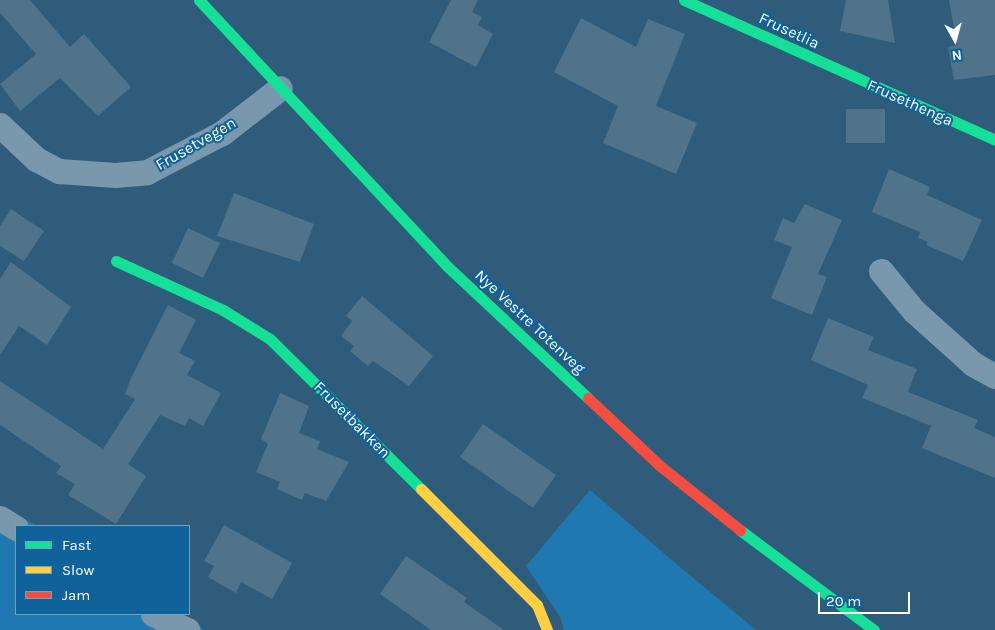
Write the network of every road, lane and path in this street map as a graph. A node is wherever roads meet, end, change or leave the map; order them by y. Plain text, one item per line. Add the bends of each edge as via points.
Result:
1 (199, 0) edge
2 (684, 0) edge
3 (826, 66) joint
4 (280, 88) junction
5 (0, 125) edge
6 (995, 140) edge
7 (116, 261) dead end
8 (881, 271) dead end
9 (995, 376) edge
10 (0, 518) edge
11 (15, 527) edge
12 (155, 615) edge
13 (187, 630) edge
14 (547, 630) edge
15 (874, 630) edge

1 - 4 main road, Nye Vestre Totenveg
2 - 3 main road, Frusetlia
3 - 6 main road, Frusethenga
4 - 5 street, Frusetvegen via 222,133 147,172 59,171 36,159
4 - 15 main road, Nye Vestre Totenveg via 448,267 659,465 807,583
7 - 14 main road, Frusetbakken via 223,310 270,339 514,580 537,605
8 - 9 street via 914,311 973,364
10 - 11 street
12 - 13 street

